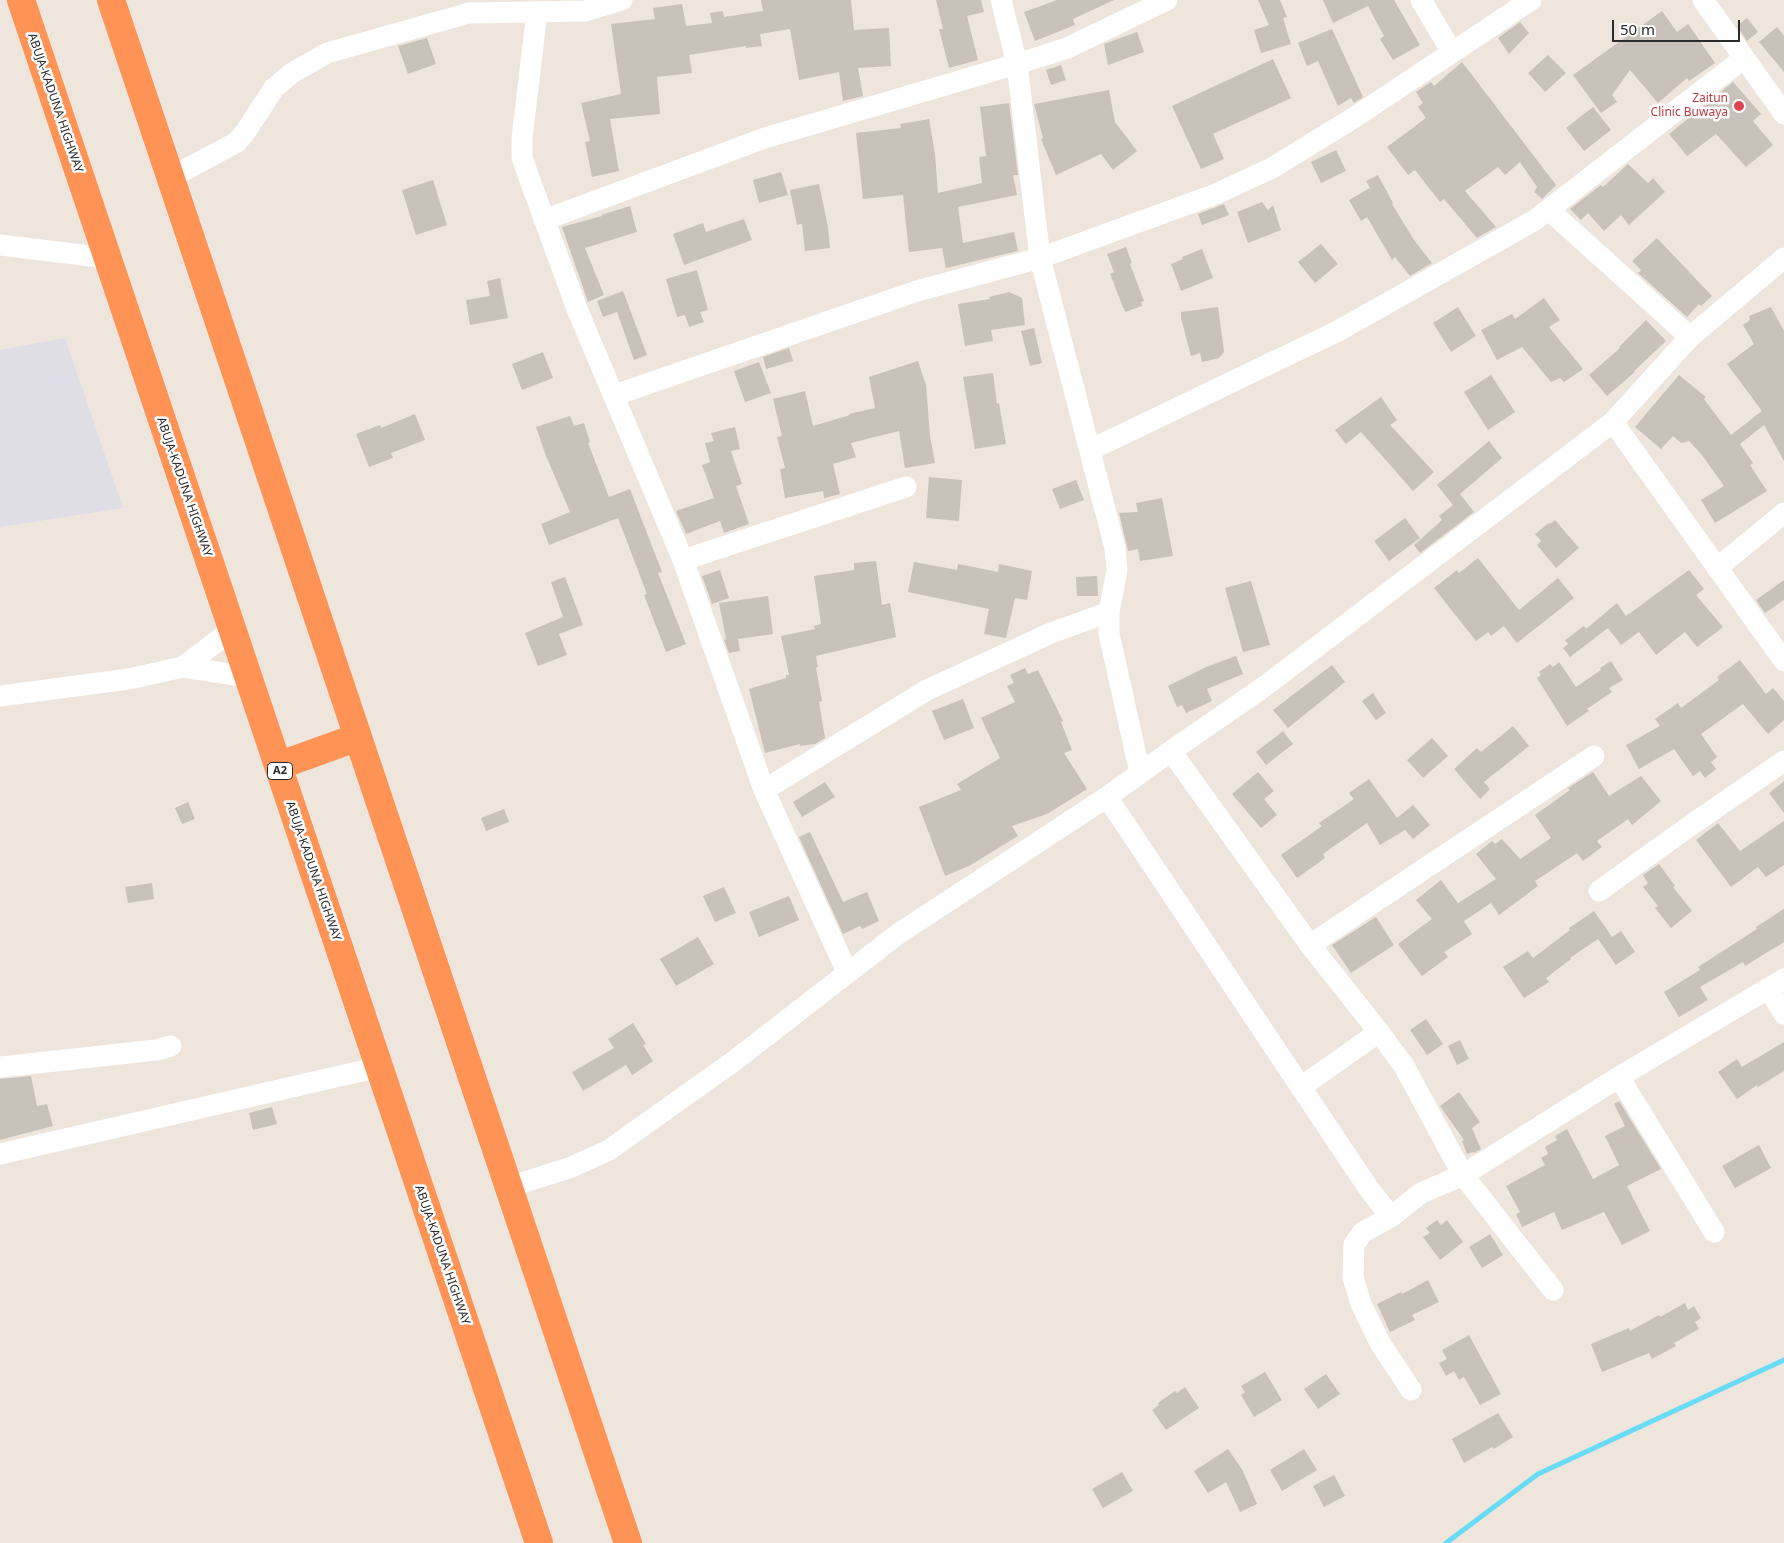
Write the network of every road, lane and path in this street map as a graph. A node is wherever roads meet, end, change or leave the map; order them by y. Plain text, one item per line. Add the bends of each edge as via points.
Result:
1 (20, 0) edge
2 (111, 0) edge
3 (622, 0) edge
4 (1001, 0) edge
5 (1167, 0) edge
6 (1421, 0) edge
7 (1531, 0) edge
8 (1703, 0) edge
9 (470, 6) edge
10 (537, 12) junction
11 (1452, 52) junction
12 (1744, 58) junction
13 (1017, 64) junction
14 (1784, 114) edge
15 (170, 178) junction
16 (1549, 210) junction
17 (544, 220) junction
18 (0, 245) edge
19 (107, 258) junction
20 (1040, 258) junction
21 (1784, 258) edge
22 (1690, 337) junction
23 (615, 395) junction
24 (1613, 422) junction
25 (1090, 450) junction
26 (906, 487) dead end
27 (1784, 513) edge
28 (683, 560) junction
29 (1718, 568) junction
30 (1109, 612) junction
31 (232, 630) junction
32 (1784, 661) edge
33 (183, 668) junction
34 (248, 677) junction
35 (0, 696) edge
36 (358, 737) junction
37 (1171, 751) junction
38 (1594, 756) dead end
39 (1784, 761) edge
40 (278, 766) junction
41 (1140, 773) junction
42 (764, 790) junction
43 (1107, 797) junction
44 (1600, 892) dead end
45 (1310, 945) junction
46 (847, 972) junction
47 (1776, 984) edge
48 (1784, 1014) edge
49 (1380, 1032) junction
50 (171, 1046) dead end
51 (0, 1067) edge
52 (379, 1067) junction
53 (1619, 1077) junction
54 (1301, 1087) junction
55 (0, 1154) edge
56 (1463, 1175) junction
57 (510, 1187) junction
58 (1391, 1217) junction
59 (1714, 1232) dead end
60 (1553, 1290) dead end
61 (1411, 1390) dead end
62 (539, 1543) edge
63 (628, 1543) edge

1 - 19 highway, ABUJA-KADUNA HIGHWAY / A2
2 - 15 highway
3 - 10 street via 585,11
4 - 13 street
5 - 13 street via 1067,48
6 - 11 street
7 - 11 street
8 - 12 street
9 - 10 street
9 - 15 street via 327,53 292,73 274,88 237,142
10 - 17 street via 522,157
11 - 20 street via 1272,168 1216,194
12 - 14 street
12 - 16 street
13 - 17 street via 765,138
13 - 20 street
15 - 36 highway
16 - 22 street
16 - 25 street via 1338,331
17 - 23 street via 577,309
18 - 19 street
19 - 31 highway, ABUJA-KADUNA HIGHWAY / A2
20 - 23 street via 917,291
20 - 25 street
21 - 22 street
22 - 24 street
23 - 28 street
24 - 29 street
24 - 37 street via 1261,689
25 - 30 street via 1115,548 1117,570
26 - 28 street
27 - 29 street
28 - 42 street
29 - 32 street
30 - 41 street via 1108,634
30 - 42 street via 1051,633 927,690
31 - 33 street
31 - 34 highway, ABUJA-KADUNA HIGHWAY / A2
33 - 34 street
33 - 35 street via 129,679
34 - 40 highway, ABUJA-KADUNA HIGHWAY / A2
36 - 40 highway
36 - 57 highway
37 - 41 street
37 - 45 street
38 - 45 street
39 - 44 street
40 - 52 highway, ABUJA-KADUNA HIGHWAY / A2
41 - 43 street
42 - 46 street
43 - 46 street via 898,934
43 - 54 street
45 - 49 street
46 - 57 street via 734,1061 609,1150 572,1167
47 - 48 street
47 - 53 street
49 - 54 street
49 - 56 street via 1404,1066
50 - 51 street
52 - 55 street
52 - 62 highway, ABUJA-KADUNA HIGHWAY / A2
53 - 56 street
53 - 59 street
54 - 58 street
56 - 58 street via 1421,1193
56 - 60 street
57 - 63 highway
58 - 61 street via 1363,1232 1354,1244 1353,1277 1361,1304 1380,1343

